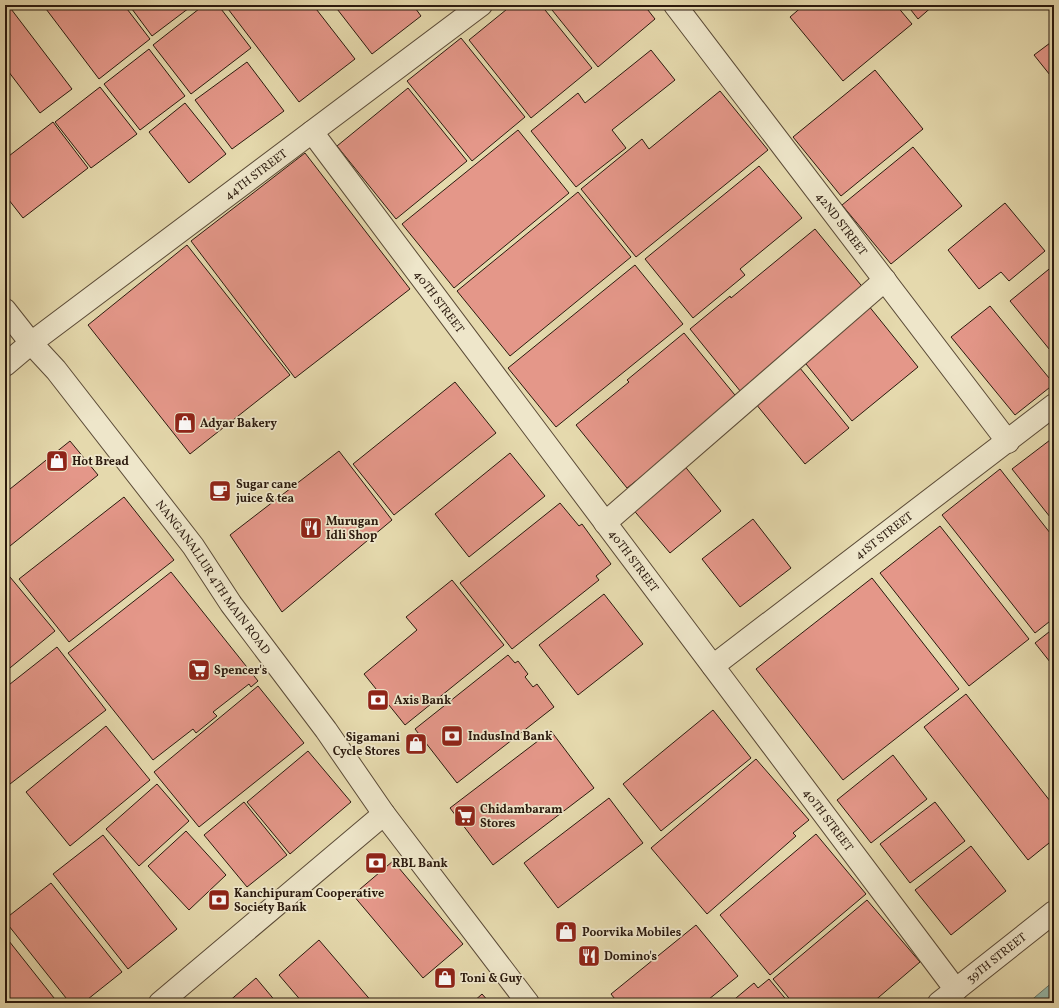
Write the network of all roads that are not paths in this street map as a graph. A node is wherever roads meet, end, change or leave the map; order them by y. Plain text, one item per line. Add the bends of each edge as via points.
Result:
1 (481, 5) edge
2 (675, 5) edge
3 (312, 132) junction
4 (885, 280) junction
5 (5, 310) edge
6 (30, 343) junction
7 (5, 365) edge
8 (1054, 405) edge
9 (1008, 442) junction
10 (605, 523) junction
11 (713, 666) junction
12 (384, 814) junction
13 (1054, 912) edge
14 (948, 996) edge
15 (160, 1003) edge
16 (528, 1003) edge

1 - 3 street, 44TH STREET
2 - 4 street, 42ND STREET
3 - 6 street, 44TH STREET
3 - 10 street, 40TH STREET
4 - 9 street, 42ND STREET
4 - 10 street
5 - 6 street, NANGANALLUR 4TH MAIN ROAD
6 - 7 street, 44TH STREET
6 - 12 street, NANGANALLUR 4TH MAIN ROAD via 56,370 193,546 231,604 326,730
8 - 9 street, 41ST STREET
9 - 11 street, 41ST STREET
10 - 11 street, 40TH STREET
11 - 14 street, 40TH STREET
12 - 15 street
12 - 16 street, NANGANALLUR 4TH MAIN ROAD
13 - 14 street, 39TH STREET

